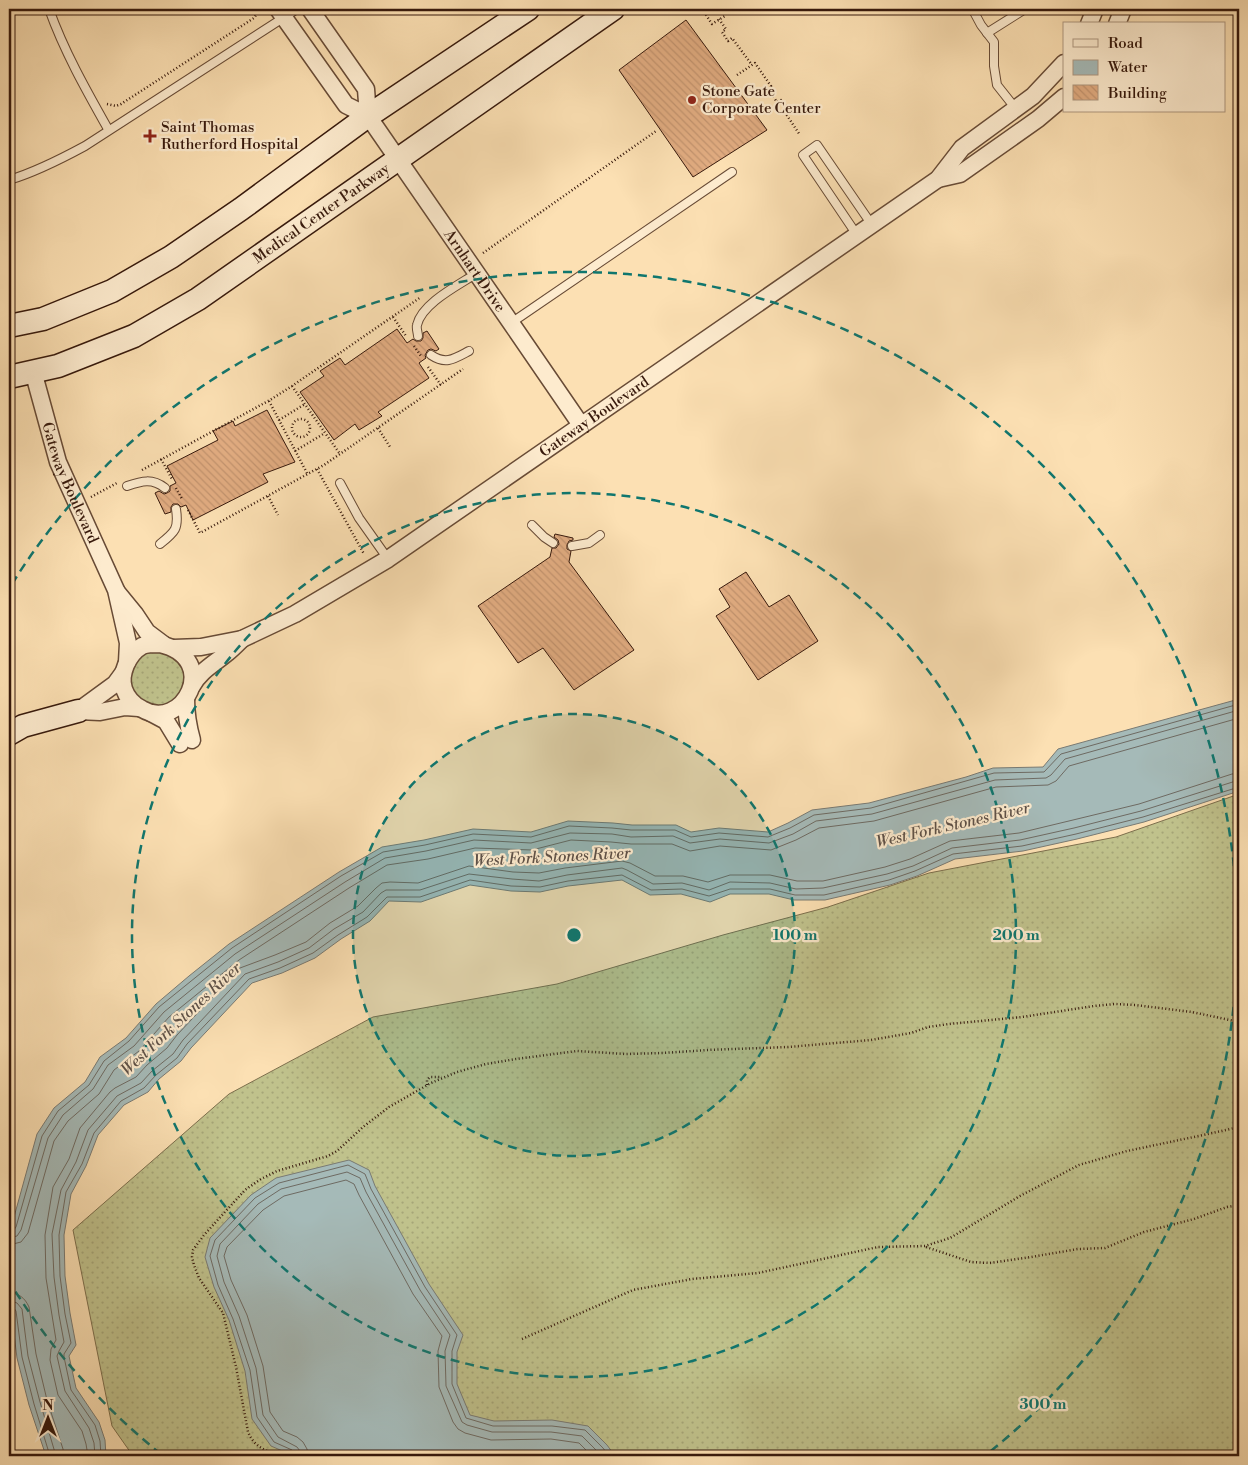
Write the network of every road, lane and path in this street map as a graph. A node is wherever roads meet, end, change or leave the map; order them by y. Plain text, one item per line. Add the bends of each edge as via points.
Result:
1 (48, 9) edge
2 (258, 9) edge
3 (310, 9) edge
4 (528, 9) edge
5 (613, 9) edge
6 (702, 9) edge
7 (720, 9) edge
8 (974, 9) edge
9 (1025, 9) edge
10 (1095, 9) edge
11 (1123, 9) edge
12 (286, 12) edge
13 (719, 20) junction
14 (1089, 22) edge
15 (1118, 22) edge
16 (987, 33) junction
17 (1063, 64) edge
18 (752, 65) junction
19 (737, 75) dead end
20 (1063, 98) edge
21 (103, 100) dead end
22 (1016, 109) junction
23 (368, 116) junction
24 (108, 129) junction
25 (656, 131) dead end
26 (800, 135) dead end
27 (396, 159) junction
28 (732, 172) dead end
29 (938, 179) junction
30 (9, 180) edge
31 (872, 225) junction
32 (857, 235) junction
33 (483, 252) dead end
34 (476, 273) junction
35 (421, 296) dead end
36 (393, 316) junction
37 (512, 323) junction
38 (9, 326) edge
39 (418, 336) dead end
40 (468, 351) dead end
41 (431, 355) dead end
42 (463, 369) dead end
43 (33, 372) junction
44 (9, 377) edge
45 (441, 385) junction
46 (292, 386) junction
47 (269, 401) junction
48 (305, 404) junction
49 (292, 413) junction
50 (315, 418) junction
51 (279, 420) junction
52 (296, 420) junction
53 (308, 422) junction
54 (581, 426) junction
55 (378, 428) junction
56 (293, 432) junction
57 (325, 433) junction
58 (306, 435) junction
59 (287, 436) junction
60 (310, 442) junction
61 (390, 446) dead end
62 (295, 451) junction
63 (340, 454) junction
64 (161, 459) junction
65 (317, 469) junction
66 (140, 471) dead end
67 (308, 474) junction
68 (125, 483) joint
69 (340, 483) dead end
70 (165, 488) dead end
71 (268, 496) junction
72 (90, 498) dead end
73 (182, 500) dead end
74 (187, 508) dead end
75 (176, 509) dead end
76 (278, 516) dead end
77 (532, 525) dead end
78 (600, 535) dead end
79 (553, 543) dead end
80 (160, 544) dead end
81 (572, 546) dead end
82 (364, 554) dead end
83 (388, 559) junction
84 (116, 590) junction
85 (242, 639) junction
86 (168, 646) junction
87 (125, 668) junction
88 (189, 692) junction
89 (145, 710) junction
90 (78, 711) junction
91 (9, 734) edge
92 (1239, 1022) edge
93 (445, 1077) junction
94 (427, 1085) junction
95 (1239, 1127) edge
96 (1239, 1204) edge
97 (925, 1246) junction
98 (522, 1339) dead end
99 (280, 1456) edge

1 - 24 lane via 66,54
2 - 21 path via 254,18 121,104 111,105
3 - 23 street, Arnhart Drive via 366,89
4 - 23 main road
5 - 27 main road, Medical Center Parkway
6 - 13 path via 712,24
7 - 13 path via 725,16
8 - 16 lane
9 - 16 lane
10 - 14 street
11 - 15 street
12 - 23 street, Arnhart Drive via 346,105
12 - 24 lane
13 - 18 path via 726,29 722,32 728,40 732,38
16 - 22 lane via 994,42 997,85
17 - 22 street, Gateway Boulevard
18 - 19 path
18 - 26 path via 755,63 771,86 768,89 777,102 781,100 790,111 786,114
20 - 29 street, Gateway Boulevard via 960,174
22 - 29 street, Gateway Boulevard via 962,148
23 - 27 street, Arnhart Drive
23 - 38 main road via 163,262 112,291 43,318
24 - 30 lane via 56,162
25 - 33 path
27 - 34 street, Arnhart Drive
27 - 43 main road, Medical Center Parkway via 198,299 134,336 58,366
28 - 37 lane
29 - 31 street, Gateway Boulevard
31 - 32 street, Gateway Boulevard
31 - 32 lane via 817,145 803,155
32 - 54 street, Gateway Boulevard
34 - 37 street, Arnhart Drive
34 - 39 lane via 422,313 417,325
35 - 36 path
36 - 45 path
36 - 46 path
37 - 54 street, Arnhart Drive
40 - 41 lane via 452,360 439,360
42 - 45 path
43 - 44 main road, Medical Center Parkway
43 - 84 street, Gateway Boulevard via 58,462
45 - 55 path
46 - 47 path
46 - 48 path
47 - 51 path
47 - 64 path
48 - 49 path
48 - 50 path
49 - 51 path
49 - 52 path
50 - 53 path
50 - 57 path
51 - 59 path
52 - 53 path
52 - 56 path via 292,425
53 - 58 path via 310,429
54 - 83 street, Gateway Boulevard
55 - 61 path
55 - 63 path
56 - 58 path via 299,437
56 - 59 path
57 - 60 path
57 - 63 path
58 - 60 path
59 - 62 path
60 - 62 path
62 - 67 path
63 - 65 path
64 - 66 path
64 - 73 path
65 - 67 path
65 - 82 path
67 - 71 path
68 - 70 lane via 143,481 158,483
68 - 72 path
69 - 83 lane via 359,518
71 - 74 path via 200,533
71 - 76 path
75 - 80 lane via 178,521 173,534
77 - 79 lane
78 - 81 lane via 589,544
83 - 85 street, Gateway Boulevard via 295,614
84 - 86 street via 147,632
84 - 87 street via 128,643
85 - 86 street via 200,647
85 - 88 street via 196,678
86 - 87 street via 142,646 130,657
86 - 88 street via 189,663 192,675
87 - 89 street via 124,689 133,704
87 - 90 street via 115,684
88 - 89 street via 171,711
88 - 89 street via 186,742 166,721
89 - 90 street via 125,707 100,712
90 - 91 main road via 23,726
92 - 93 path via 1192,1012 1115,1004 928,1027 871,1040 663,1053 577,1051 486,1064
93 - 94 path
93 - 94 path via 430,1077
94 - 99 path via 389,1107 337,1151 277,1172 245,1190 193,1250 198,1278 223,1313 248,1432 258,1446
95 - 97 path via 1127,1151 1079,1165 950,1238
96 - 97 path via 1144,1232 1105,1248 1078,1248 990,1263 971,1262
97 - 98 path via 878,1247 758,1273 692,1279 633,1290

